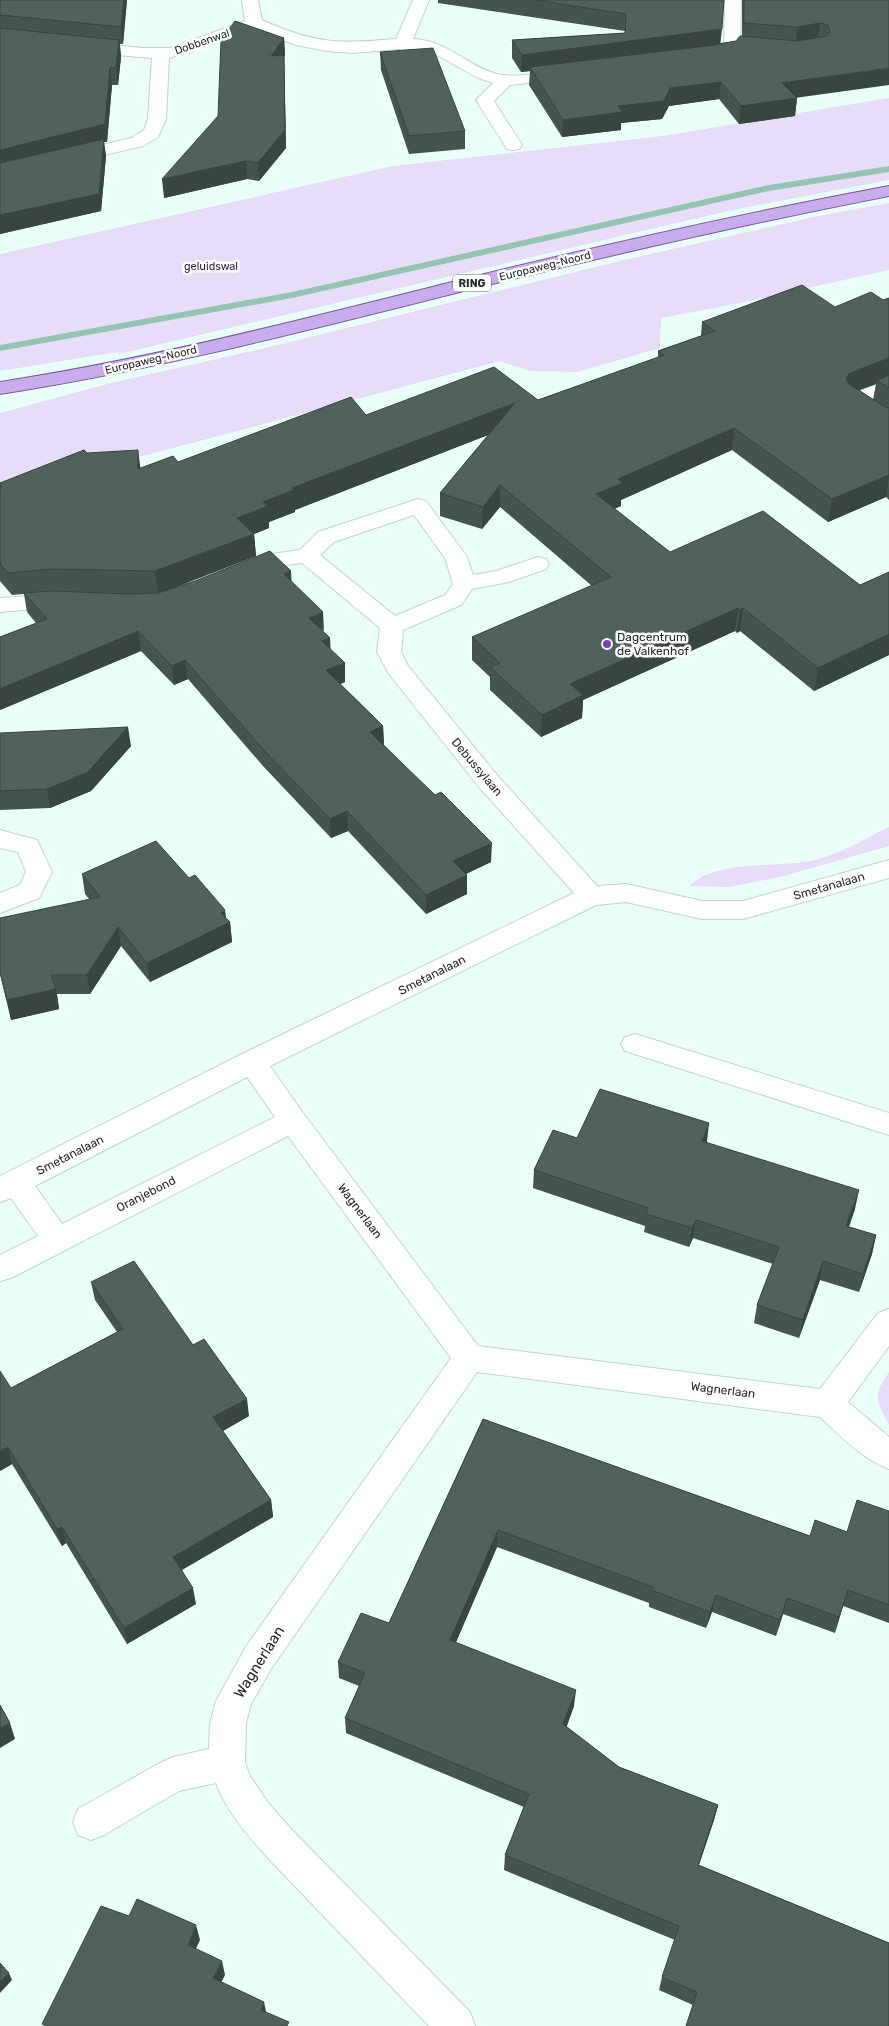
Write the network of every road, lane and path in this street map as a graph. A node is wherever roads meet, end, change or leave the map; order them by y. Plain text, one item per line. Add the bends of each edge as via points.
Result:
1 (250, 0) edge
2 (421, 0) edge
3 (733, 0) edge
4 (254, 23) junction
5 (402, 44) junction
6 (69, 45) edge
7 (732, 46) junction
8 (752, 49) edge
9 (161, 54) junction
10 (685, 59) edge
11 (581, 72) edge
12 (505, 81) junction
13 (513, 145) dead end
14 (0, 174) edge
15 (889, 191) edge
16 (56, 381) junction
17 (889, 385) edge
18 (0, 388) edge
19 (0, 397) edge
20 (889, 424) edge
21 (307, 556) junction
22 (538, 564) dead end
23 (222, 581) edge
24 (464, 584) junction
25 (84, 602) edge
26 (0, 605) edge
27 (392, 626) junction
28 (0, 839) edge
29 (889, 869) edge
30 (592, 896) junction
31 (0, 904) edge
32 (635, 1044) dead end
33 (252, 1062) junction
34 (293, 1121) junction
35 (889, 1124) edge
36 (8, 1186) edge
37 (56, 1240) junction
38 (0, 1269) edge
39 (889, 1322) edge
40 (469, 1358) junction
41 (828, 1404) junction
42 (889, 1455) edge
43 (227, 1763) junction
44 (91, 1822) dead end
45 (456, 2026) edge

1 - 4 street
2 - 5 street
3 - 7 street
4 - 5 street via 331,48
4 - 9 street, Dobbenwal via 183,50
5 - 12 street via 425,45 447,53 475,71
6 - 9 street, Dobbenwal
7 - 8 street
7 - 10 street via 728,52
9 - 14 street via 157,119 152,133 136,142
11 - 12 street
12 - 13 street via 485,100
15 - 16 main road, Europaweg-Noord / RING via 732,222
16 - 18 main road, Europaweg-Noord / RING
16 - 19 main road, Europaweg-Noord / RING
17 - 20 street via 854,401
21 - 23 street via 273,560
21 - 24 street via 326,537 418,506 456,557
21 - 27 street
22 - 24 street via 501,577
24 - 27 street via 453,600
25 - 26 street
27 - 30 street, Debussylaan via 389,652 397,669 488,781
28 - 31 street via 28,846 39,872 30,892
29 - 30 street, Smetanalaan via 743,910 702,910 626,893
30 - 33 street, Smetanalaan
32 - 35 street
33 - 34 street, Wagnerlaan
33 - 36 street, Smetanalaan
34 - 37 street, Oranjebond
34 - 40 street, Wagnerlaan
36 - 37 street
37 - 38 street, Oranjebond
39 - 41 street
40 - 41 street, Wagnerlaan
40 - 43 street, Wagnerlaan via 259,1656 234,1701 228,1724
41 - 42 street
43 - 44 street via 173,1775
43 - 45 street, Wagnerlaan via 235,1786 268,1830

